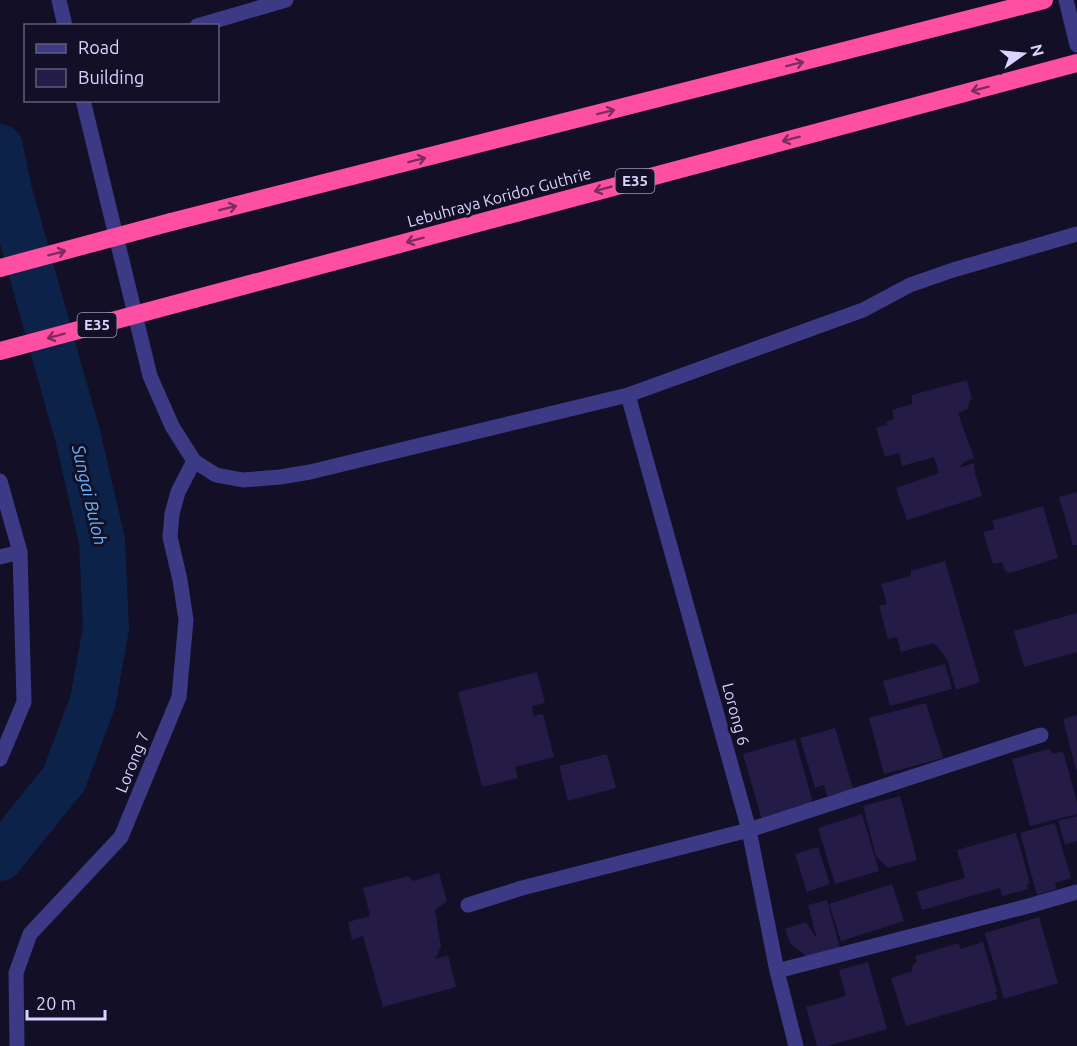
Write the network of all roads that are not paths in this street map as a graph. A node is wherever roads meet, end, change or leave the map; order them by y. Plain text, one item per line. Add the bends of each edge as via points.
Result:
1 (59, 0) edge
2 (286, 0) edge
3 (1044, 0) edge
4 (1066, 0) edge
5 (65, 24) edge
6 (204, 24) edge
7 (1077, 45) edge
8 (1077, 63) edge
9 (83, 102) edge
10 (1077, 234) edge
11 (0, 268) edge
12 (0, 351) edge
13 (628, 395) junction
14 (194, 461) junction
15 (0, 481) edge
16 (20, 552) junction
17 (0, 557) edge
18 (1041, 735) dead end
19 (0, 759) edge
20 (748, 830) junction
21 (1077, 892) edge
22 (468, 906) dead end
23 (777, 971) junction
24 (17, 1046) edge
25 (796, 1046) edge

1 - 5 street
2 - 6 street
11 -> 3 highway, bridge
4 - 7 street
8 -> 12 highway, Lebuhraya Koridor Guthrie / E35, bridge
9 - 14 street via 150,376 172,426
10 - 13 street via 910,285 863,310
13 - 14 street via 280,477 243,480 216,475
13 - 20 street, Lorong 6
14 - 24 street, Lorong 7 via 178,492 170,537 186,620 178,697 121,837 30,934 16,973
15 - 16 street
16 - 17 street
16 - 19 street via 24,702
18 - 20 street
20 - 22 street via 522,888
20 - 23 street, Lorong 6
21 - 23 street
23 - 25 street, Lorong 6

